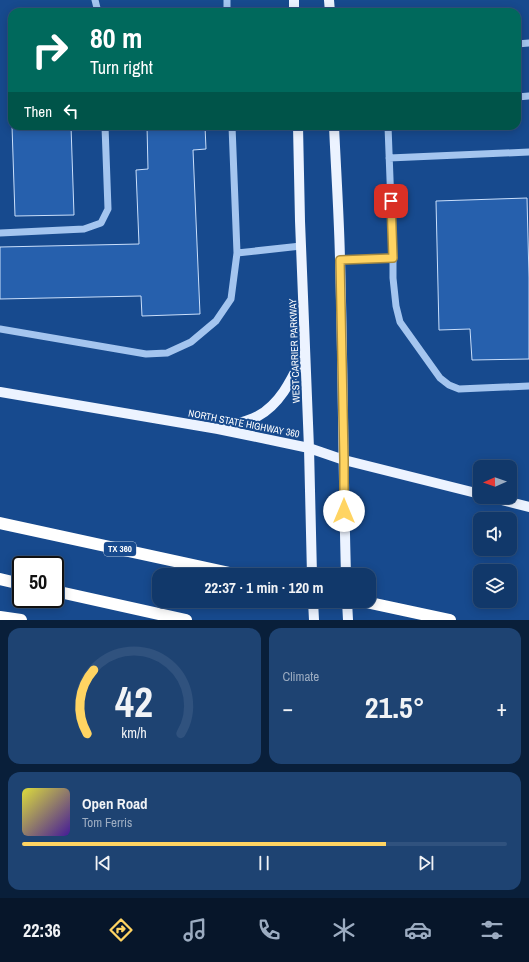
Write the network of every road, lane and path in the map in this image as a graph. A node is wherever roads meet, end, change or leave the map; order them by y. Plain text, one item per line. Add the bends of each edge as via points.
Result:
1 (105, 130) edge
2 (232, 130) edge
3 (298, 130) edge
4 (334, 130) edge
5 (388, 130) edge
6 (529, 152) edge
7 (389, 158) junction
8 (0, 233) edge
9 (301, 246) junction
10 (237, 253) junction
11 (393, 258) junction
12 (340, 260) junction
13 (0, 329) edge
14 (306, 350) junction
15 (529, 386) edge
16 (0, 392) edge
17 (218, 429) junction
18 (309, 448) junction
19 (344, 460) junction
20 (473, 492) edge
21 (517, 504) edge
22 (529, 507) edge
23 (0, 523) edge
24 (207, 568) edge
25 (312, 568) edge
26 (346, 568) edge
27 (0, 579) edge
28 (12, 582) edge
29 (64, 593) edge
30 (376, 604) edge
31 (313, 608) edge
32 (347, 608) edge
33 (0, 617) edge
34 (20, 620) edge
35 (186, 620) edge
36 (314, 620) edge
37 (348, 620) edge
38 (450, 620) edge

1 - 8 lane via 108,210 101,223 84,229
2 - 10 lane
3 - 9 main road, WEST CARRIER PARKWAY
4 - 12 main road
5 - 7 lane
6 - 7 lane
7 - 11 lane
9 - 10 lane
9 - 14 main road, WEST CARRIER PARKWAY
10 - 13 lane via 231,298 216,321 191,342 167,353 146,354
11 - 12 lane
11 - 15 lane via 396,306 400,322 440,378 459,389
12 - 19 main road
14 - 17 main road via 285,390 272,406 257,417
14 - 18 main road, WEST CARRIER PARKWAY
16 - 17 main road, NORTH STATE HIGHWAY 360
17 - 18 main road, NORTH STATE HIGHWAY 360
18 - 19 main road, NORTH STATE HIGHWAY 360
18 - 25 main road, WEST CARRIER PARKWAY
19 - 20 main road, NORTH STATE HIGHWAY 360
19 - 26 main road
21 - 22 main road
23 - 24 highway, TX 360
27 - 28 highway
29 - 35 highway
30 - 38 highway
31 - 36 main road
32 - 37 main road
33 - 34 highway

